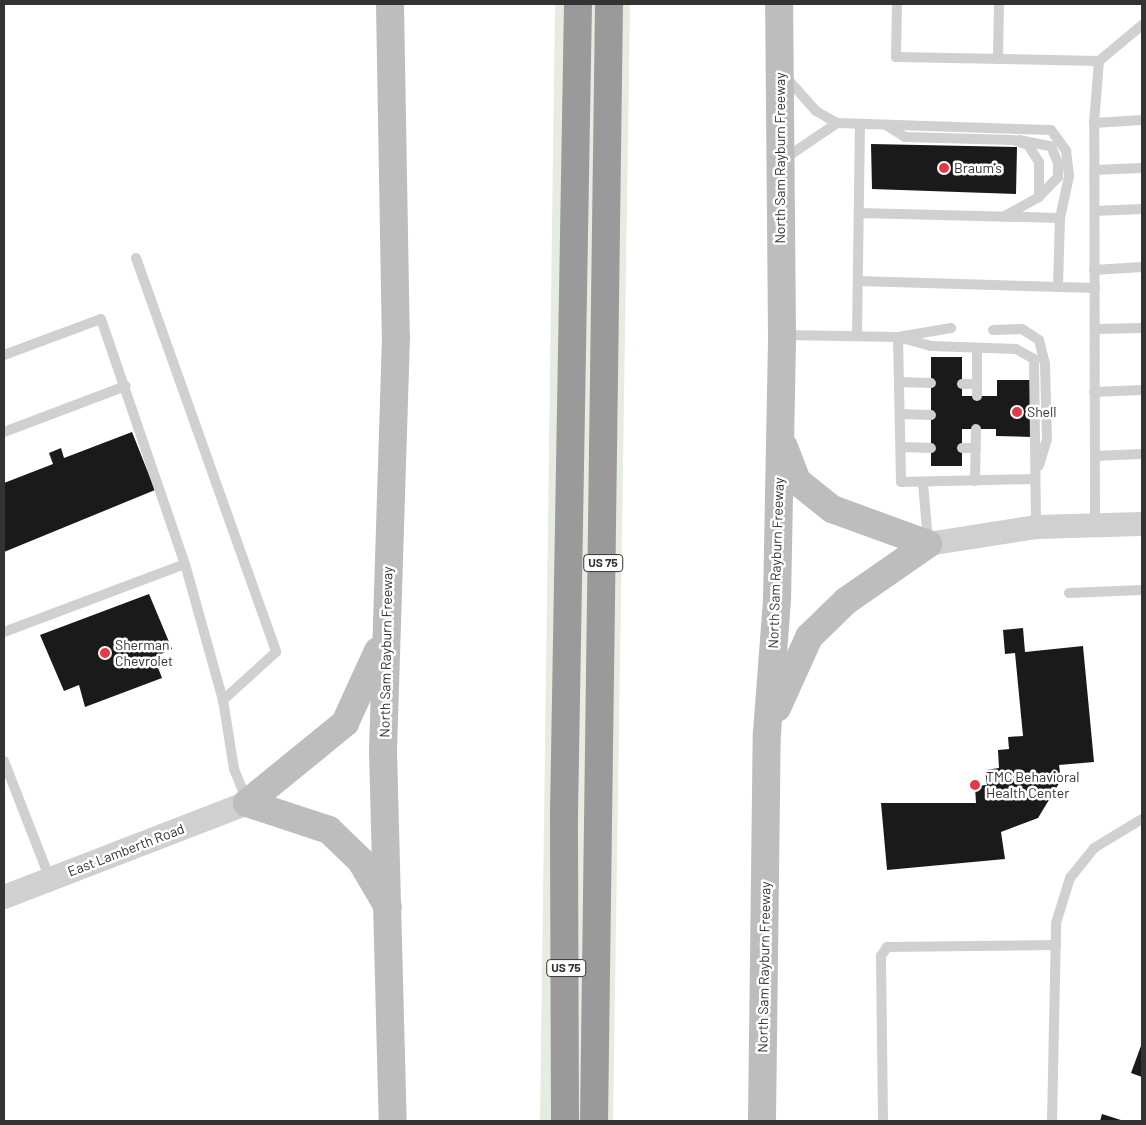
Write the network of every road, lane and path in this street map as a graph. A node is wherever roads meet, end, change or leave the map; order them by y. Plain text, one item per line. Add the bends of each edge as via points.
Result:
1 (390, 4) edge
2 (578, 4) edge
3 (609, 4) edge
4 (779, 4) edge
5 (897, 4) edge
6 (999, 4) edge
7 (1142, 25) edge
8 (998, 59) junction
9 (1099, 61) junction
10 (779, 69) junction
11 (1142, 120) edge
12 (837, 123) junction
13 (1094, 123) junction
14 (860, 124) junction
15 (885, 124) junction
16 (1014, 140) junction
17 (780, 163) junction
18 (1142, 168) edge
19 (1095, 170) junction
20 (1039, 198) junction
21 (1142, 209) edge
22 (1095, 211) junction
23 (859, 213) junction
24 (1003, 217) junction
25 (1060, 218) junction
26 (136, 258) dead end
27 (1142, 267) edge
28 (1094, 270) junction
29 (858, 281) junction
30 (1058, 287) junction
31 (1094, 288) junction
32 (951, 328) dead end
33 (1142, 328) edge
34 (993, 330) dead end
35 (1095, 330) junction
36 (782, 335) junction
37 (856, 336) junction
38 (898, 337) junction
39 (977, 348) junction
40 (4, 355) edge
41 (899, 382) junction
42 (931, 383) dead end
43 (962, 384) dead end
44 (977, 384) junction
45 (126, 386) junction
46 (1142, 390) edge
47 (1094, 392) junction
48 (977, 396) dead end
49 (900, 414) junction
50 (930, 415) dead end
51 (976, 429) dead end
52 (4, 432) edge
53 (780, 437) junction
54 (901, 447) junction
55 (931, 448) dead end
56 (962, 448) dead end
57 (976, 448) junction
58 (1142, 454) edge
59 (1094, 456) junction
60 (1035, 479) junction
61 (975, 481) junction
62 (923, 483) junction
63 (1142, 524) edge
64 (1095, 526) junction
65 (1036, 527) junction
66 (928, 544) junction
67 (185, 564) junction
68 (1142, 590) edge
69 (1068, 593) dead end
70 (4, 632) edge
71 (385, 634) junction
72 (223, 700) junction
73 (767, 733) junction
74 (4, 761) edge
75 (248, 803) junction
76 (1142, 819) edge
77 (50, 880) junction
78 (4, 898) edge
79 (389, 909) junction
80 (1056, 945) junction
81 (393, 1121) edge
82 (565, 1121) edge
83 (594, 1121) edge
84 (762, 1121) edge
85 (883, 1121) edge
86 (1052, 1121) edge

1 - 71 main road, North Sam Rayburn Freeway via 396,337
2 - 82 highway, US 75 via 564,814
3 - 83 highway, US 75
4 - 10 main road, North Sam Rayburn Freeway
5 - 8 lane via 896,57
6 - 8 lane
7 - 9 lane
8 - 9 lane
9 - 13 lane
10 - 12 lane via 816,112
10 - 17 main road, North Sam Rayburn Freeway
11 - 13 lane
12 - 14 lane
12 - 17 lane
13 - 19 lane
14 - 15 lane
14 - 23 lane
15 - 16 lane via 905,137
15 - 25 lane via 1050,130 1066,151 1069,176
16 - 20 lane via 1028,145 1039,162
16 - 20 lane via 1051,146 1058,177
17 - 36 main road, North Sam Rayburn Freeway
18 - 19 lane
19 - 22 lane
20 - 24 lane
21 - 22 lane
22 - 28 lane
23 - 24 lane
23 - 29 lane
24 - 25 lane
25 - 30 lane
26 - 72 lane via 276,652
27 - 28 lane
28 - 31 lane
29 - 30 lane
29 - 37 lane
30 - 31 lane
31 - 35 lane
32 - 38 lane
33 - 35 lane
34 - 60 lane via 1022,329 1039,340 1045,364 1047,439
35 - 47 lane
36 - 37 lane
36 - 53 main road, North Sam Rayburn Freeway
37 - 38 lane
38 - 39 lane via 930,346
38 - 41 lane
39 - 44 lane
39 - 60 lane via 1016,349 1034,359
40 - 45 lane via 101,319
41 - 42 lane
41 - 49 lane
43 - 44 lane
44 - 48 lane
45 - 52 lane
45 - 67 lane
46 - 47 lane
47 - 59 lane
49 - 50 lane
49 - 54 lane
51 - 57 lane
53 - 66 main road via 797,481 832,509
53 - 73 main road, North Sam Rayburn Freeway via 777,601
54 - 55 lane
54 - 62 lane via 901,482
56 - 57 lane
57 - 61 lane
58 - 59 lane
59 - 64 lane
60 - 61 lane
60 - 65 lane
61 - 62 lane
62 - 66 lane
63 - 64 street
64 - 65 street
65 - 66 street
66 - 73 main road via 846,601 810,637
67 - 70 lane
67 - 72 lane
68 - 69 lane
71 - 75 main road via 345,723
71 - 79 main road, North Sam Rayburn Freeway
72 - 75 lane via 234,769
73 - 84 main road, North Sam Rayburn Freeway
74 - 77 lane
75 - 77 street, East Lamberth Road
75 - 79 main road via 329,830 361,861
76 - 80 lane via 1094,848 1070,878 1056,923
77 - 78 street, East Lamberth Road
79 - 81 main road, North Sam Rayburn Freeway
80 - 85 lane via 887,947 881,956
80 - 86 lane

